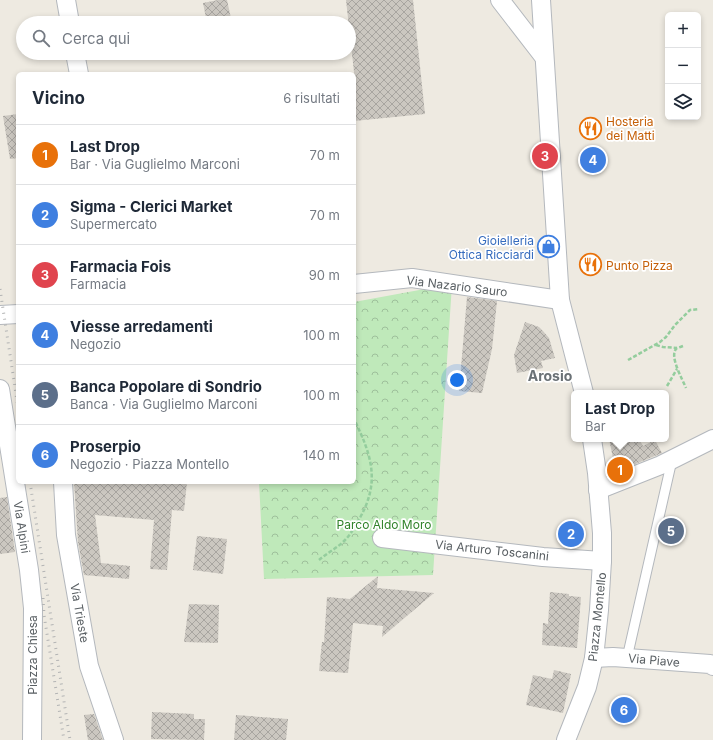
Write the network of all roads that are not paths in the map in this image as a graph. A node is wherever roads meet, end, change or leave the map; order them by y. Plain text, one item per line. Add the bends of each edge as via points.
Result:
1 (66, 0) edge
2 (500, 0) edge
3 (541, 0) edge
4 (69, 16) edge
5 (544, 57) junction
6 (76, 60) edge
7 (79, 72) edge
8 (356, 284) edge
9 (560, 300) junction
10 (16, 314) edge
11 (0, 315) edge
12 (0, 389) edge
13 (583, 390) edge
14 (713, 439) edge
15 (592, 442) edge
16 (672, 459) junction
17 (63, 484) edge
18 (598, 490) junction
19 (382, 538) dead end
20 (602, 561) junction
21 (29, 570) joint
22 (594, 658) junction
23 (627, 658) junction
24 (713, 666) edge
25 (32, 740) edge
26 (114, 740) edge
27 (566, 740) edge

1 - 4 street
2 - 5 street
3 - 5 street
5 - 9 street
6 - 7 street
8 - 9 street, Via Nazario Sauro via 412,278
9 - 13 street
10 - 11 street
12 - 21 street, Via Alpini
14 - 16 street
15 - 18 street, Piazza Montello
16 - 18 street
16 - 23 lane
17 - 26 street, Via Trieste via 66,535 89,666
18 - 20 street, Piazza Montello
19 - 20 street, Via Arturo Toscanini via 543,557
20 - 22 street, Piazza Montello via 600,610
21 - 25 street, Piazza Chiesa via 33,608
22 - 23 street, Via Piave
22 - 27 street, Piazza Montello via 587,687
23 - 24 street, Via Piave

